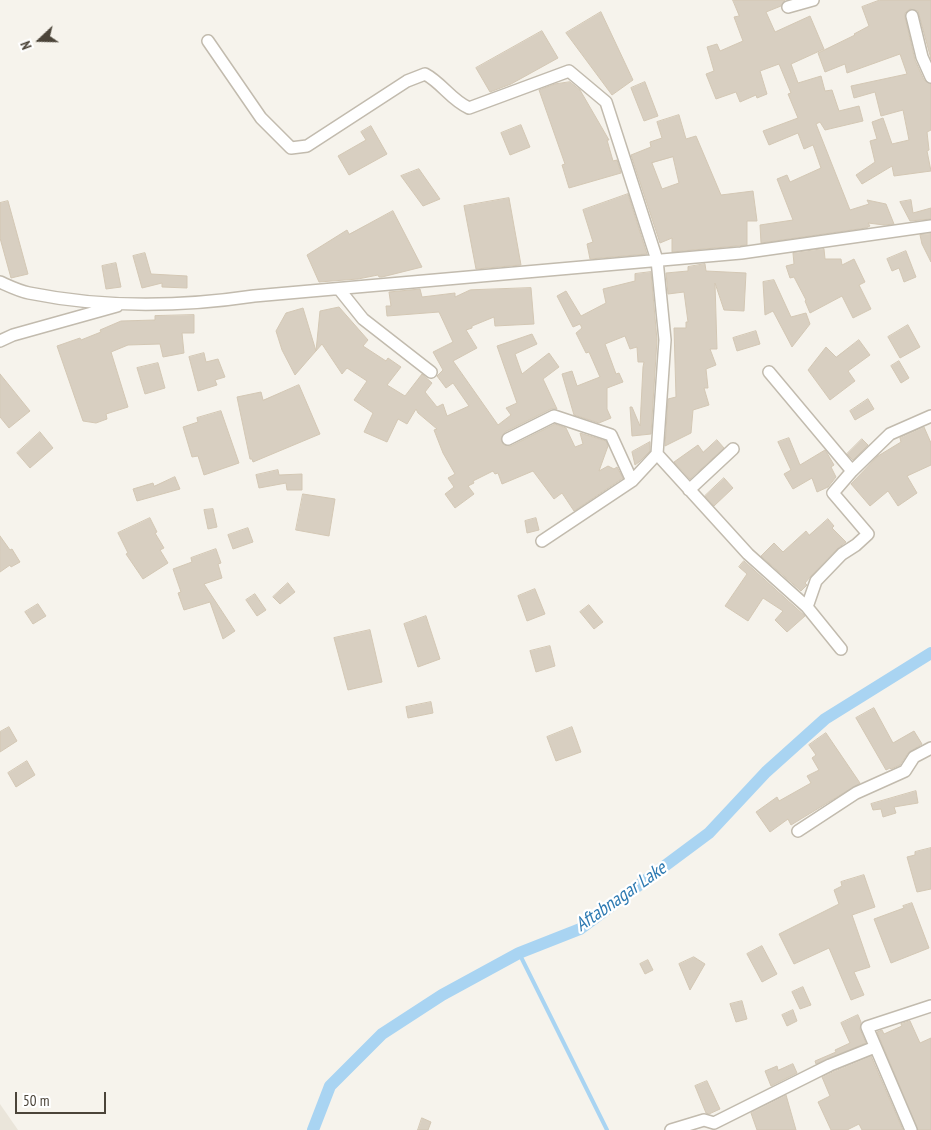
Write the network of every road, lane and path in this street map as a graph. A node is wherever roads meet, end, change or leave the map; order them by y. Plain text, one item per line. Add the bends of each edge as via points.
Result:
1 (813, 0) edge
2 (788, 7) dead end
3 (912, 16) dead end
4 (208, 41) dead end
5 (931, 77) edge
6 (931, 226) edge
7 (657, 260) junction
8 (0, 282) edge
9 (339, 288) junction
10 (121, 305) junction
11 (0, 341) edge
12 (431, 372) dead end
13 (768, 372) dead end
14 (931, 416) edge
15 (508, 439) dead end
16 (734, 449) dead end
17 (657, 454) junction
18 (852, 471) junction
19 (632, 481) junction
20 (689, 490) junction
21 (542, 542) dead end
22 (807, 607) junction
23 (841, 649) dead end
24 (931, 748) edge
25 (798, 831) dead end
26 (931, 1006) edge
27 (875, 1047) junction
28 (670, 1130) edge
29 (912, 1130) edge

1 - 2 street
3 - 5 street via 922,57
4 - 7 street via 262,118 291,148 307,146 407,81 424,74 435,79 458,104 469,108 569,71 606,102
6 - 7 street via 741,253
7 - 9 street
7 - 17 street via 665,340
8 - 10 street via 27,292
9 - 10 street via 210,302
9 - 12 street via 363,320
10 - 11 street
13 - 18 street
14 - 18 street via 890,434
15 - 19 street via 554,416 611,435
16 - 20 street
17 - 19 street
17 - 20 street
18 - 22 street via 833,493 868,534 842,554 816,581
19 - 21 street
20 - 22 street via 748,554
22 - 23 street
24 - 25 street via 914,757 905,770 856,793
26 - 27 street via 867,1028
27 - 28 street via 830,1065 714,1123 704,1120
27 - 29 street

